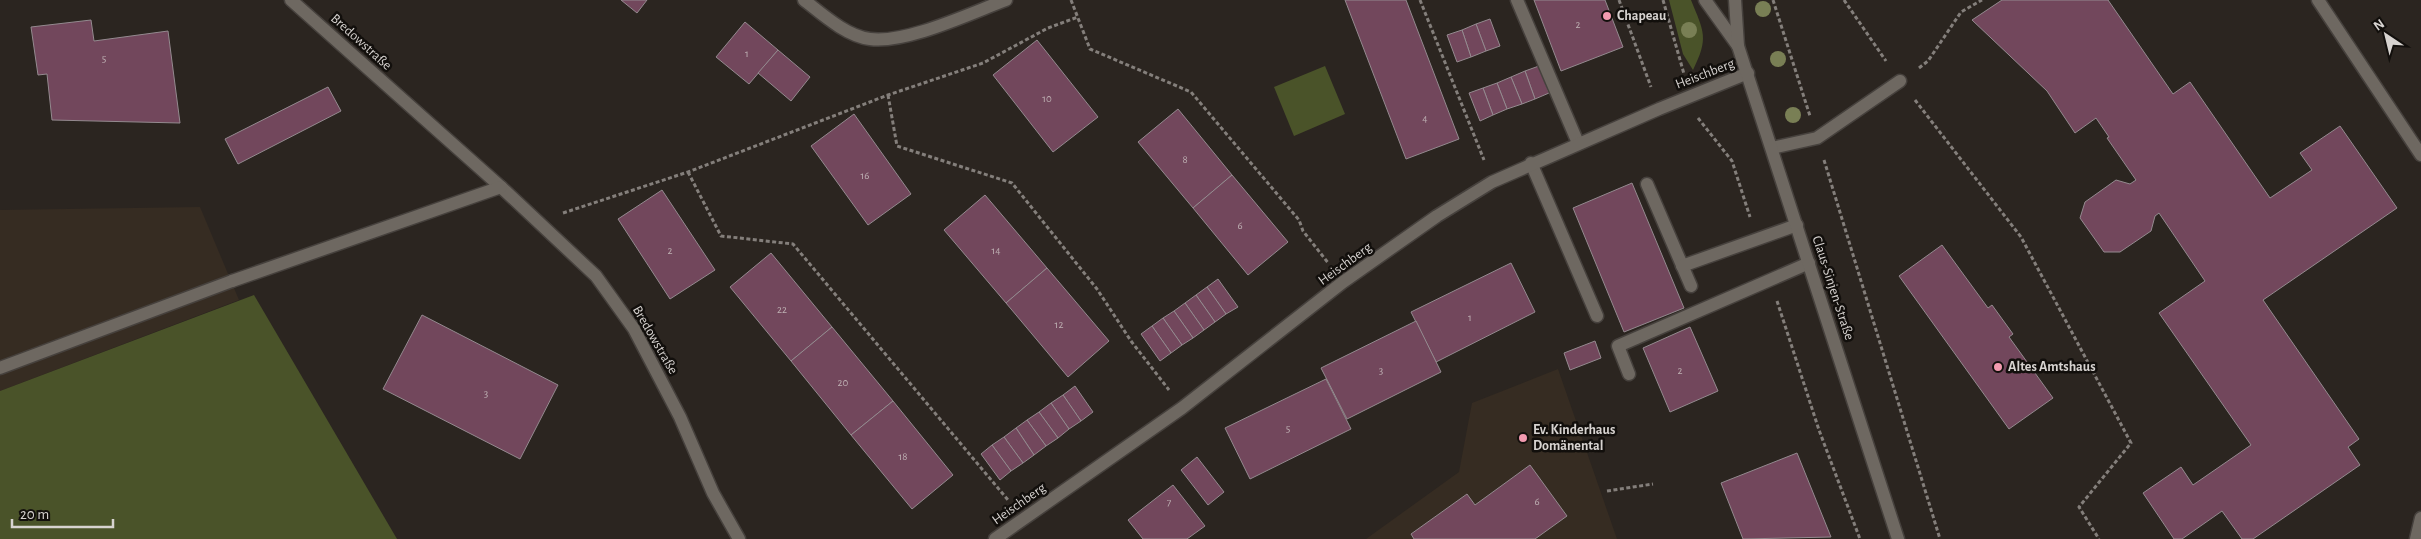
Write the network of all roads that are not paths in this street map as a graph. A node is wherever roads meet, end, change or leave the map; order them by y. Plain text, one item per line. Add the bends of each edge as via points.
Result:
1 (291, 0) edge
2 (804, 0) edge
3 (1006, 0) edge
4 (1517, 0) edge
5 (1704, 0) edge
6 (1736, 0) edge
7 (2318, 0) edge
8 (1738, 46) junction
9 (1748, 74) junction
10 (1900, 81) road end
11 (1578, 143) junction
12 (1772, 148) junction
13 (2421, 155) edge
14 (1531, 163) junction
15 (1647, 184) dead end
16 (501, 187) junction
17 (1797, 225) junction
18 (1809, 263) junction
19 (1682, 266) junction
20 (1691, 286) dead end
21 (1597, 316) dead end
22 (0, 368) edge
23 (1629, 374) dead end
24 (2421, 518) edge
25 (739, 539) edge
26 (995, 539) edge
27 (1898, 539) edge
28 (2416, 539) edge

1 - 16 street, Bredowstraße
2 - 3 street via 836,25 869,39 903,37
4 - 11 street
5 - 8 street, Claus-Sinjen-Straße
6 - 8 street, Claus-Sinjen-Straße
7 - 13 street
8 - 9 street, Claus-Sinjen-Straße
9 - 11 street, Heischberg
9 - 12 street, Claus-Sinjen-Straße
10 - 12 street via 1817,138
11 - 14 street, Heischberg
12 - 17 street, Claus-Sinjen-Straße
14 - 21 street
14 - 26 street, Heischberg via 1492,182 1437,216 1343,282 1182,408
15 - 19 street
16 - 22 street via 232,281
16 - 25 street, Bredowstraße via 596,276 634,329 680,418 713,493
17 - 18 street, Claus-Sinjen-Straße
17 - 19 street
18 - 23 street via 1618,346
18 - 27 street, Claus-Sinjen-Straße
19 - 20 street
24 - 28 street

